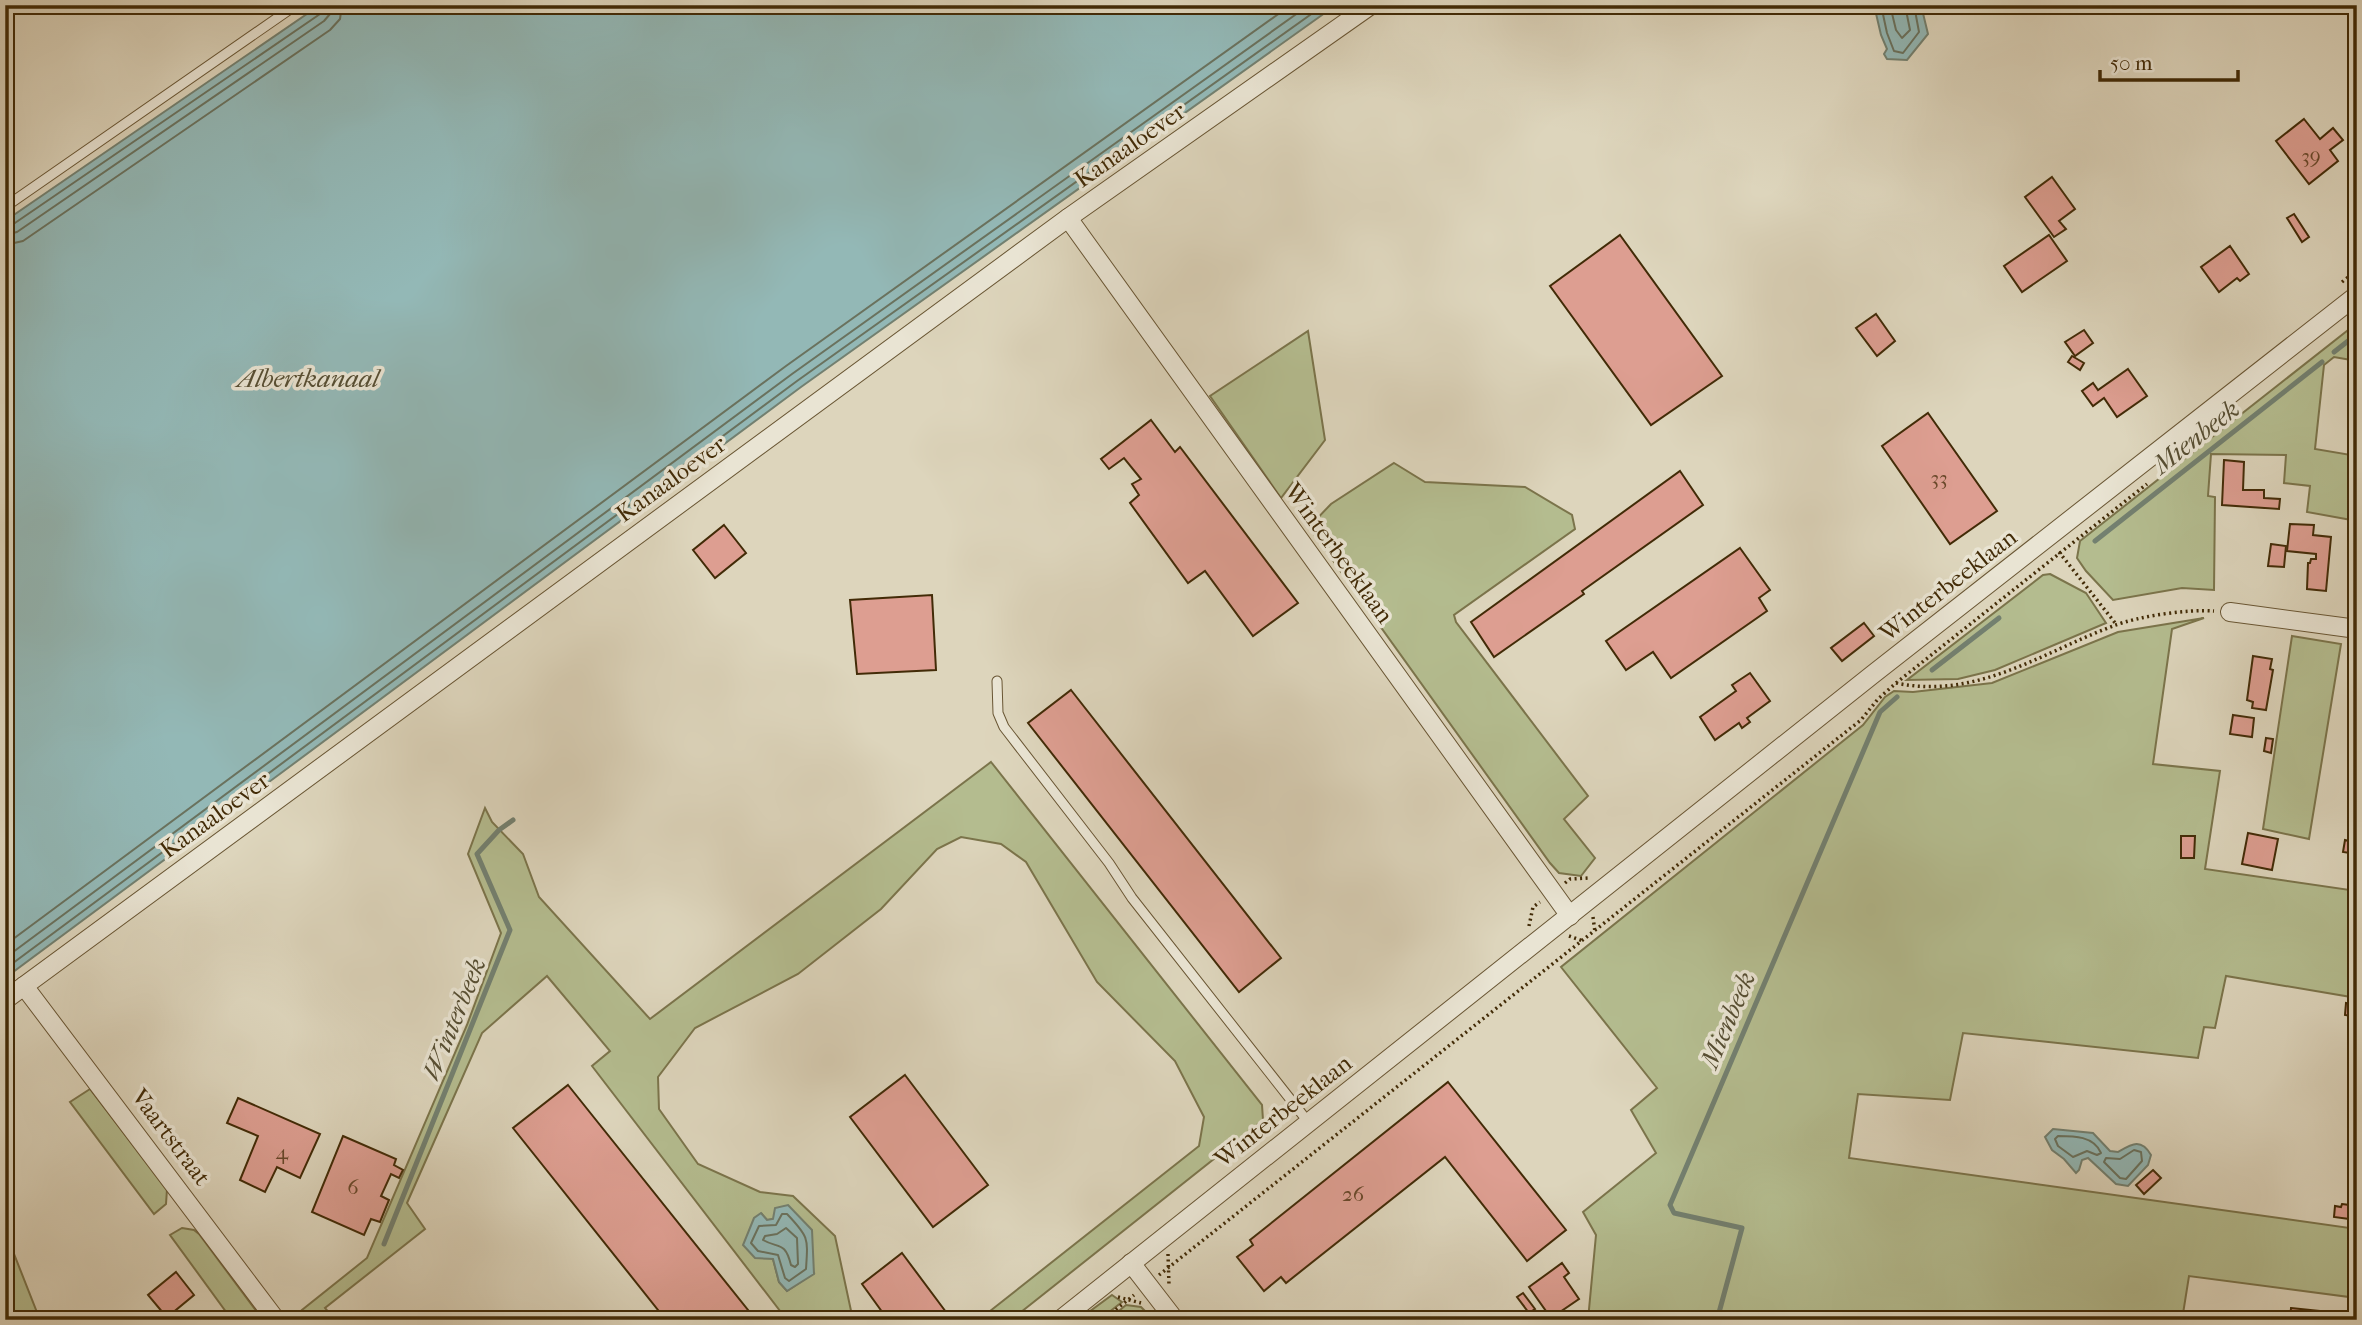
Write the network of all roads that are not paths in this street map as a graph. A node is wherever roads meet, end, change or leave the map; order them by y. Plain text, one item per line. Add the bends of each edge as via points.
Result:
1 (296, 5) edge
2 (1371, 5) edge
3 (5, 207) edge
4 (1068, 218) junction
5 (2357, 295) edge
6 (2230, 612) dead end
7 (2357, 629) edge
8 (997, 681) dead end
9 (1570, 916) junction
10 (24, 986) junction
11 (5, 1000) edge
12 (1309, 1123) junction
13 (1131, 1263) junction
14 (276, 1320) edge
15 (1060, 1320) edge
16 (1175, 1320) edge

1 - 3 lane
2 - 4 street, Kanaaloever
4 - 9 street, Winterbeeklaan
4 - 10 street, Kanaaloever
5 - 9 street, Winterbeeklaan
6 - 7 street
8 - 12 lane via 998,713 1004,727
9 - 12 street, Winterbeeklaan
10 - 11 street, Kanaaloever
10 - 14 street, Vaartstraat
12 - 13 street, Winterbeeklaan
13 - 15 street, Winterbeeklaan
13 - 16 street

